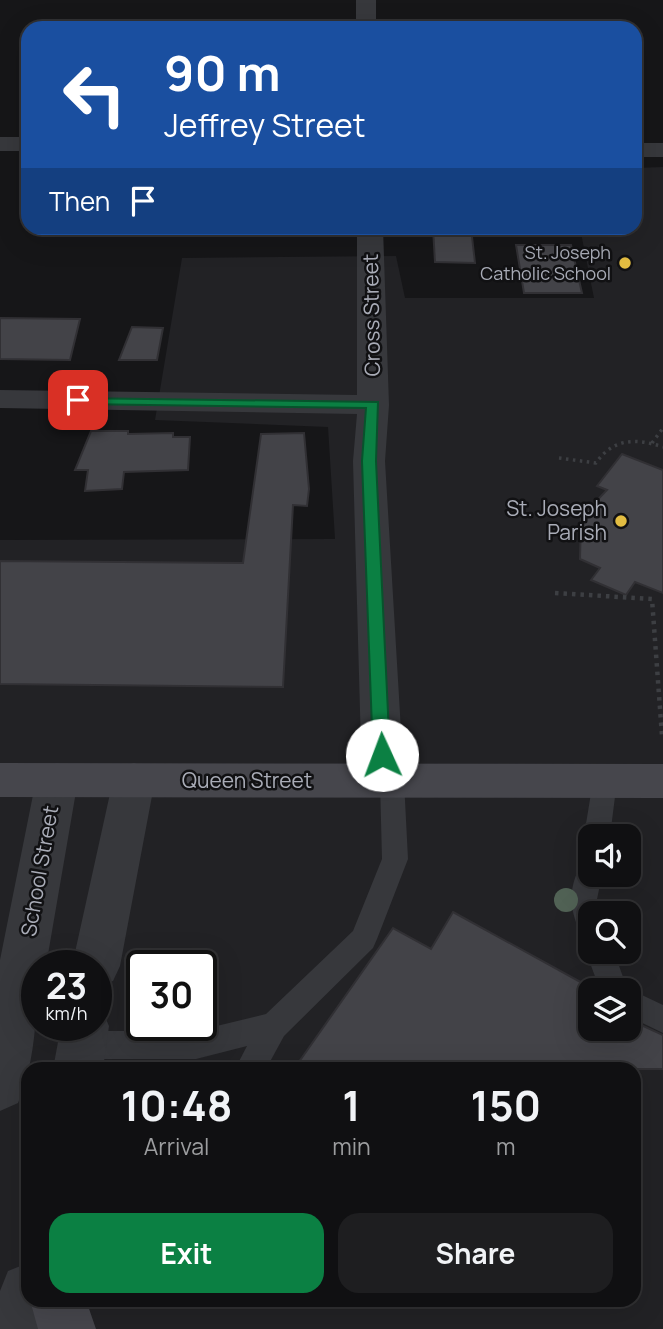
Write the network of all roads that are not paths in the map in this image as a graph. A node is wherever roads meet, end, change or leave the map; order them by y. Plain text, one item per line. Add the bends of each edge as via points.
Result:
1 (366, 0) edge
2 (366, 21) edge
3 (0, 144) edge
4 (21, 144) edge
5 (642, 150) edge
6 (663, 150) edge
7 (370, 235) edge
8 (0, 399) edge
9 (373, 405) junction
10 (0, 780) edge
11 (57, 780) junction
12 (134, 780) junction
13 (388, 781) junction
14 (606, 781) junction
15 (663, 781) edge
16 (599, 824) edge
17 (99, 950) edge
18 (641, 1008) edge
19 (663, 1020) edge
20 (274, 1027) junction
21 (81, 1047) edge
22 (254, 1062) edge
23 (0, 1086) edge
24 (21, 1086) edge
25 (24, 1307) edge
26 (60, 1307) edge
27 (19, 1329) edge
28 (67, 1329) edge

1 - 2 street
3 - 4 street
5 - 6 street
7 - 9 street, Cross Street
8 - 9 street
9 - 13 street, Cross Street via 369,461
10 - 11 street, Queen Street
11 - 12 street, Queen Street
11 - 23 street, School Street
12 - 13 street, Queen Street
12 - 17 street
13 - 14 street, Queen Street
13 - 20 lane via 396,859 363,939
14 - 15 street, Queen Street
14 - 16 lane
18 - 19 lane
20 - 21 lane via 196,1045
20 - 22 lane
23 - 24 lane
25 - 27 street
26 - 28 street

